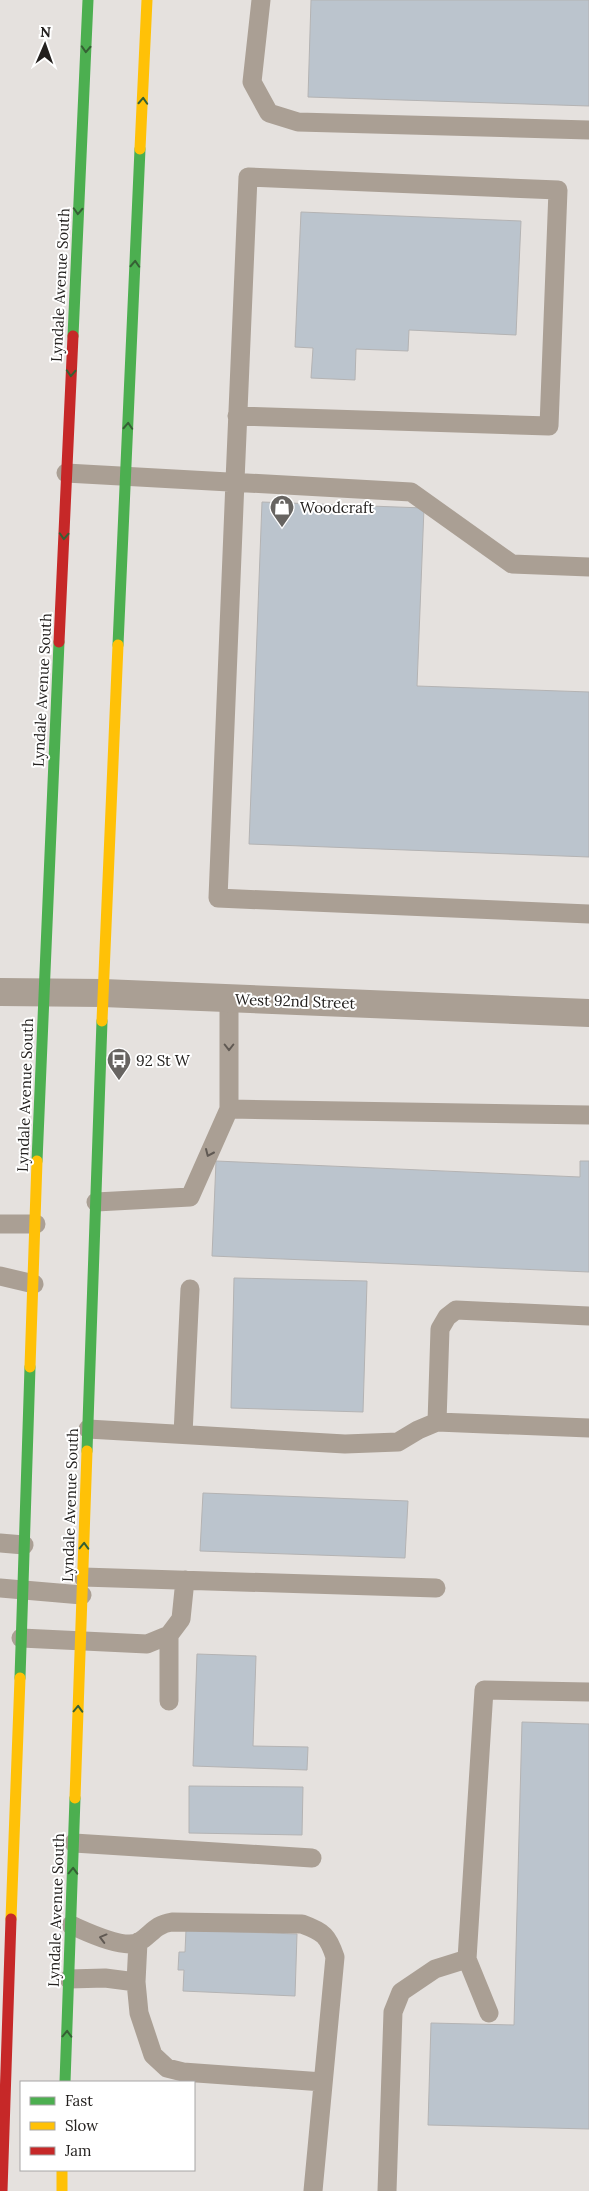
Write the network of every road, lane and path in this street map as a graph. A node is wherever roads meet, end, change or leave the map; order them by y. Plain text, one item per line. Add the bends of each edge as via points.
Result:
1 (88, 0) edge
2 (147, 0) edge
3 (261, 0) edge
4 (589, 130) edge
5 (237, 416) junction
6 (66, 473) junction
7 (126, 475) junction
8 (235, 481) junction
9 (589, 567) edge
10 (589, 914) edge
11 (0, 992) edge
12 (43, 994) junction
13 (103, 994) junction
14 (229, 998) junction
15 (589, 1013) edge
16 (229, 1109) junction
17 (589, 1115) edge
18 (96, 1202) junction
19 (0, 1224) edge
20 (36, 1224) junction
21 (0, 1276) edge
22 (34, 1284) junction
23 (190, 1289) dead end
24 (589, 1316) edge
25 (438, 1422) junction
26 (589, 1428) edge
27 (88, 1429) junction
28 (183, 1434) junction
29 (0, 1543) edge
30 (24, 1545) junction
31 (185, 1580) junction
32 (82, 1586) junction
33 (0, 1588) edge
34 (436, 1588) dead end
35 (23, 1589) junction
36 (169, 1635) junction
37 (21, 1638) junction
38 (81, 1642) junction
39 (589, 1692) edge
40 (169, 1701) dead end
41 (74, 1843) junction
42 (312, 1858) dead end
43 (6, 1883) edge
44 (71, 1925) junction
45 (138, 1942) junction
46 (467, 1958) junction
47 (69, 1979) junction
48 (136, 1982) junction
49 (489, 2013) dead end
50 (65, 2081) edge
51 (323, 2082) junction
52 (62, 2171) edge
53 (2, 2191) edge
54 (62, 2191) edge
55 (313, 2191) edge
56 (388, 2191) edge

1 -> 6 main road, Lyndale Avenue South
7 -> 2 main road, Lyndale Avenue South
3 - 4 lane via 252,82 269,112 298,122
5 - 5 lane via 248,177 558,190 549,426
5 - 8 lane
6 - 7 lane
6 -> 12 main road, Lyndale Avenue South
7 - 8 lane
7 - 13 main road, Lyndale Avenue South
8 - 9 lane via 411,492 512,564
8 - 10 lane via 218,898
11 - 12 street, West 92nd Street
12 - 13 street, West 92nd Street
12 - 20 main road, Lyndale Avenue South
13 - 14 street, West 92nd Street
13 - 18 main road, Lyndale Avenue South
14 - 15 street, West 92nd Street
14 -> 16 lane
16 - 17 lane
16 -> 18 lane via 190,1197
18 - 27 main road, Lyndale Avenue South
19 - 20 lane
20 - 22 main road, Lyndale Avenue South
21 - 22 lane
22 - 30 main road, Lyndale Avenue South
23 - 28 lane
24 - 25 lane via 456,1310 440,1329
25 - 26 lane
25 - 28 lane via 398,1442 345,1444
27 - 28 lane
32 -> 27 main road, Lyndale Avenue South
29 - 30 lane
30 - 35 main road, Lyndale Avenue South
31 - 32 lane
31 - 34 lane
31 - 36 lane via 181,1619
32 - 35 lane
32 - 38 main road, Lyndale Avenue South
33 - 35 lane
35 - 37 main road, Lyndale Avenue South
36 - 38 lane via 147,1644
36 - 40 lane
37 - 38 lane
37 - 43 main road, Lyndale Avenue South
41 -> 38 main road, Lyndale Avenue South
39 - 46 lane via 484,1690
41 - 42 lane
44 -> 41 main road, Lyndale Avenue South
43 - 53 main road, Lyndale Avenue South
45 -> 44 lane via 98,1937
44 - 47 main road, Lyndale Avenue South
45 - 48 lane
45 - 51 lane via 159,1924 172,1922 302,1924 329,1938 335,1957
46 - 49 lane
46 - 56 lane via 435,1969 401,1992 393,2012
47 - 48 lane via 106,1978
50 -> 47 main road, Lyndale Avenue South
48 - 51 lane via 139,2013 153,2055 167,2068 183,2072
51 - 55 lane
52 - 54 main road

